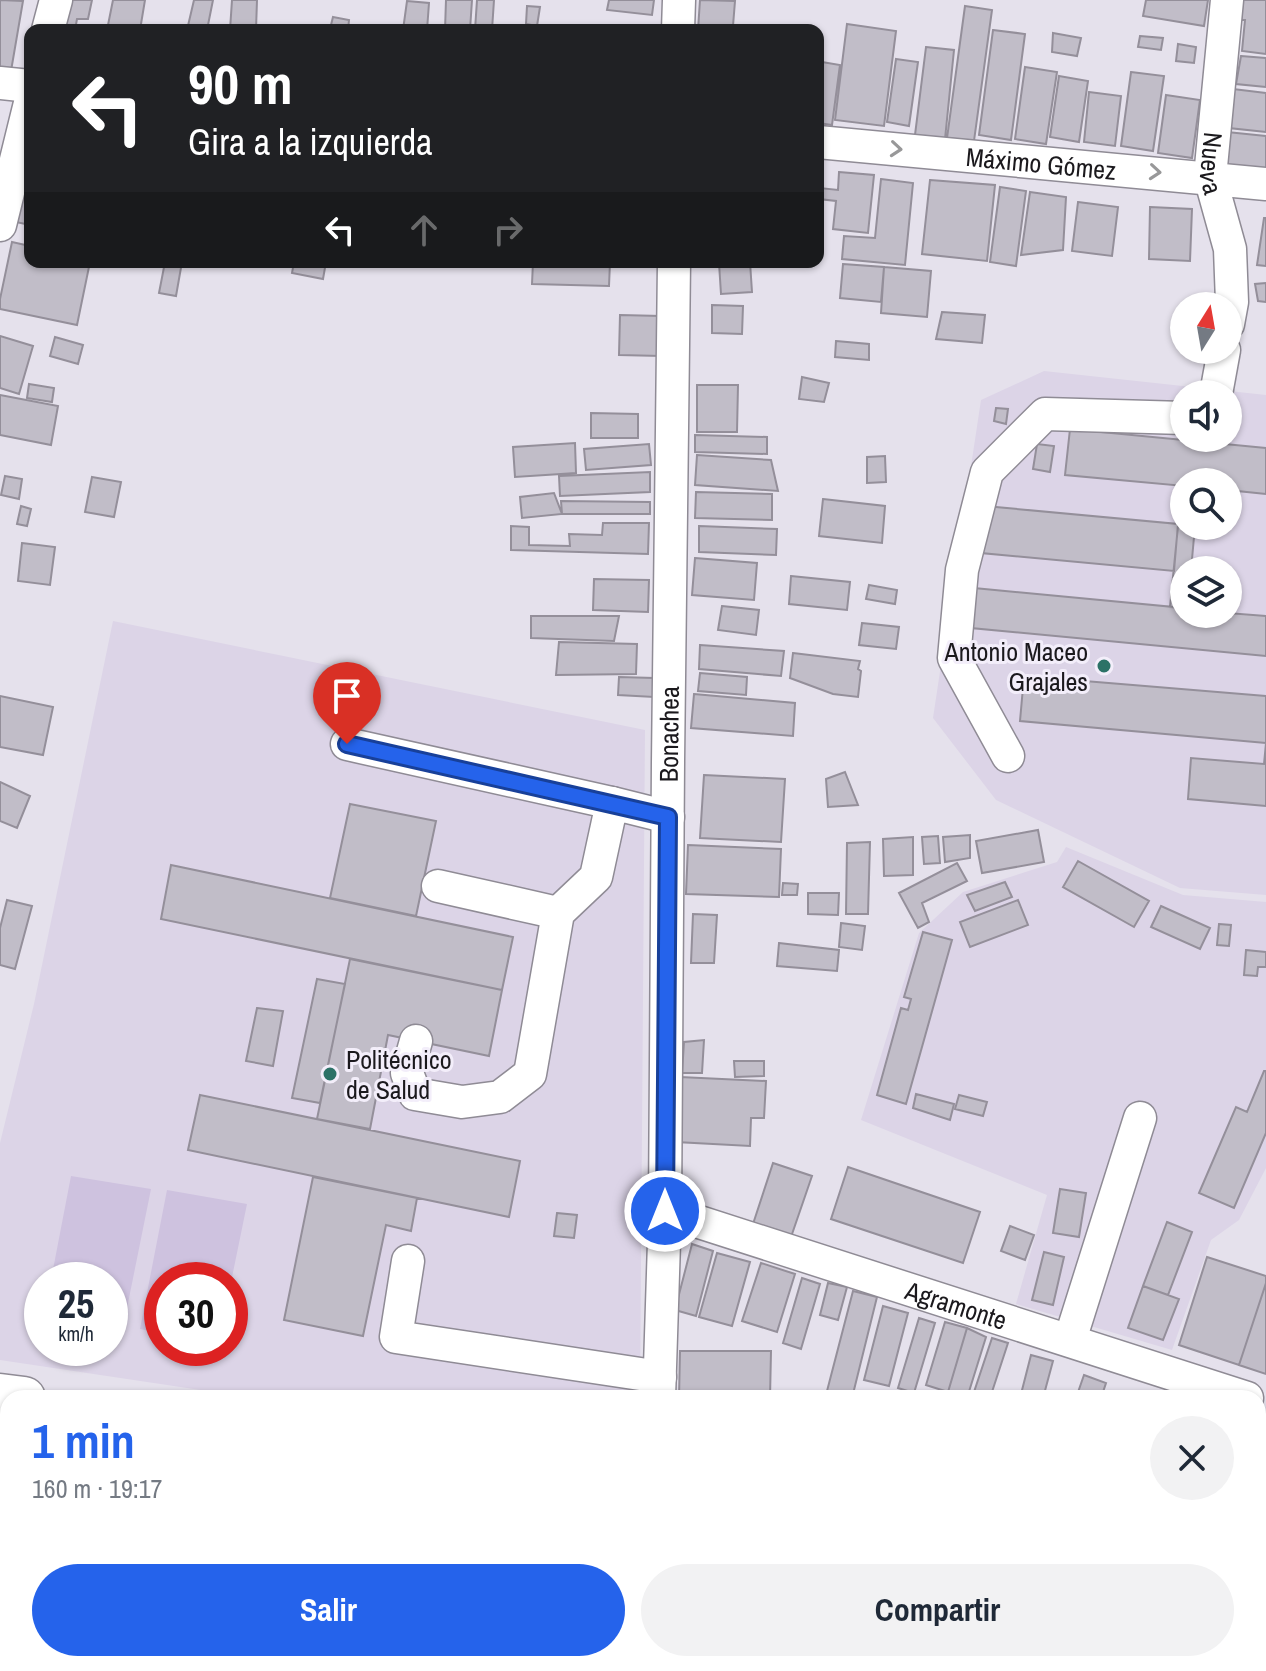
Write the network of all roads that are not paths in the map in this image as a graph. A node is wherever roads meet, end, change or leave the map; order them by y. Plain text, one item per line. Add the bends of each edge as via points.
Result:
1 (56, 0) edge
2 (679, 0) edge
3 (1227, 0) edge
4 (50, 24) edge
5 (678, 24) edge
6 (0, 83) edge
7 (24, 85) edge
8 (24, 127) edge
9 (824, 143) edge
10 (1210, 177) junction
11 (1266, 184) edge
12 (0, 225) edge
13 (674, 268) edge
14 (1232, 292) edge
15 (1170, 418) edge
16 (347, 744) dead end
17 (1008, 756) dead end
18 (612, 803) junction
19 (668, 817) junction
20 (438, 886) dead end
21 (558, 913) junction
22 (416, 1041) dead end
23 (1140, 1118) dead end
24 (665, 1211) junction
25 (408, 1261) dead end
26 (1070, 1340) junction
27 (660, 1387) edge
28 (1223, 1390) edge

1 - 4 street
2 - 5 street
3 - 10 street, Nueva
6 - 7 street
8 - 12 street
9 -> 10 street, Máximo Gómez
10 - 11 street, Máximo Gómez
10 - 14 street, Nueva via 1230,249
13 - 19 street, Bonachea
15 - 17 street via 1045,414 987,472 962,570 954,658
16 - 18 street
18 - 19 street
18 - 21 street via 596,877
19 - 24 street, Bonachea
20 - 21 street
21 - 22 street via 530,1074 500,1097 462,1102 415,1094 407,1073
23 - 26 street
24 - 26 street, Agramonte
24 - 27 street, Bonachea
25 - 27 street via 396,1337
26 - 28 street, Agramonte

